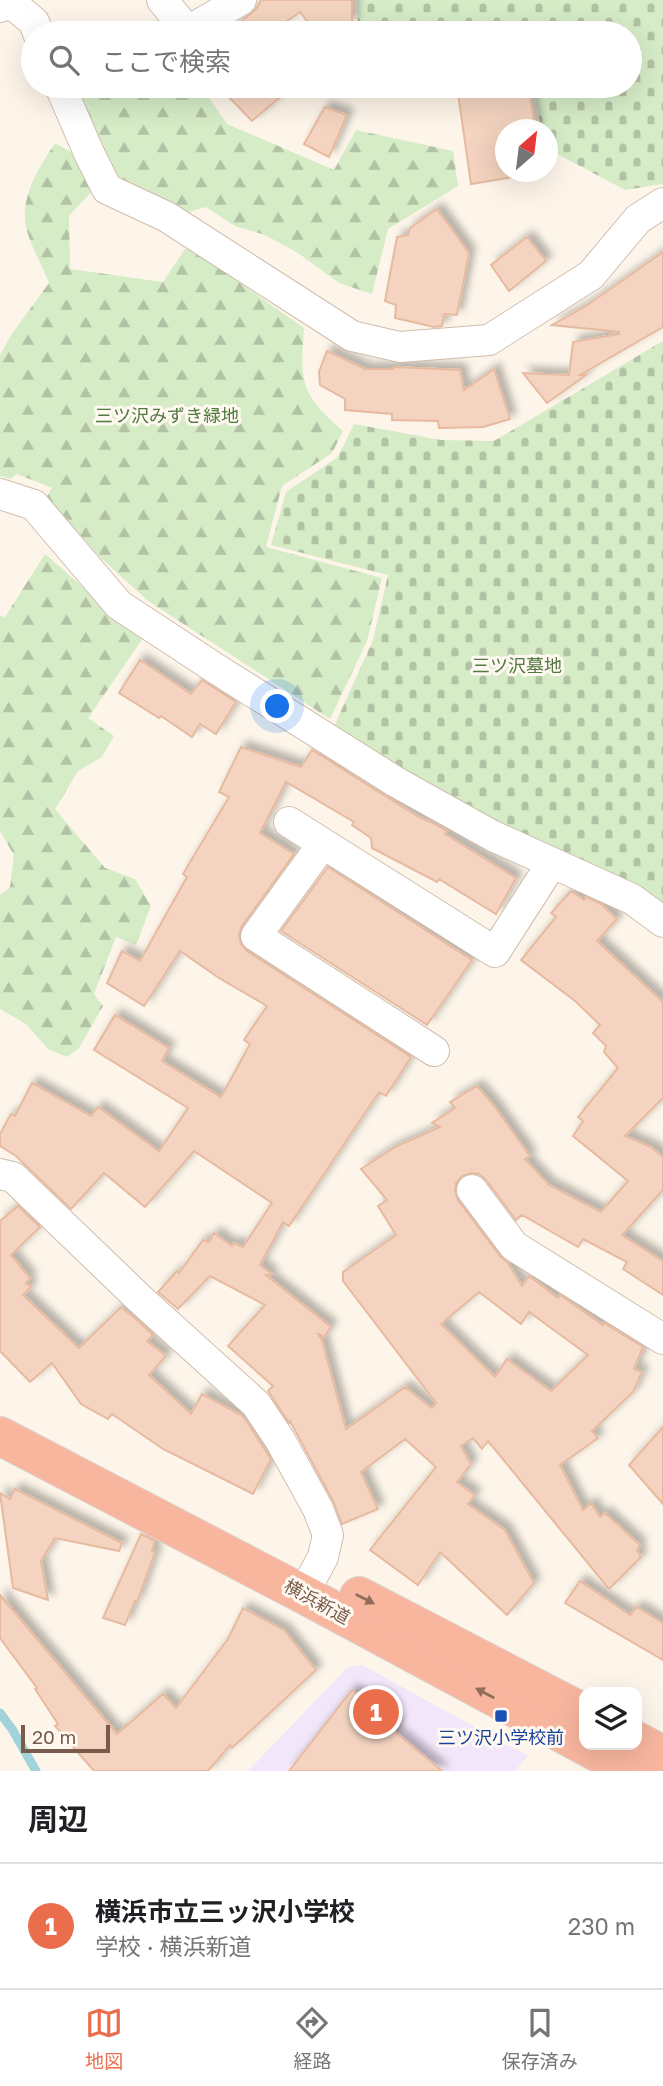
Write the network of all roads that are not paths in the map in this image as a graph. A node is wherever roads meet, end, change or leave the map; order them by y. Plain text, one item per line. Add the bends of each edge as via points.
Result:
1 (162, 0) edge
2 (241, 0) edge
3 (0, 7) edge
4 (33, 21) edge
5 (180, 21) edge
6 (205, 21) edge
7 (65, 98) edge
8 (663, 203) edge
9 (0, 494) edge
10 (289, 822) dead end
11 (322, 845) junction
12 (552, 863) junction
13 (663, 922) edge
14 (434, 1051) dead end
15 (0, 1174) edge
16 (472, 1190) dead end
17 (663, 1339) edge
18 (0, 1409) edge
19 (0, 1436) edge
20 (309, 1584) junction
21 (579, 1711) edge
22 (642, 1744) edge
23 (663, 1755) edge
24 (632, 1771) edge

1 - 5 street
2 - 6 street
3 - 4 street via 11,3
7 - 8 street via 107,189 167,217 352,336 400,347 489,340 591,275 638,219
9 - 12 street via 34,505 119,605 396,782
10 - 11 street
11 - 12 street via 495,952
11 - 14 street via 256,936
12 - 13 street via 632,899
15 - 20 street via 13,1177 256,1404 312,1497 328,1535
16 - 17 street via 514,1246
18 - 20 highway, 横浜新道
19 - 20 highway, 横浜新道
20 -> 21 highway, 横浜新道
24 -> 20 highway, 横浜新道
22 - 23 highway

